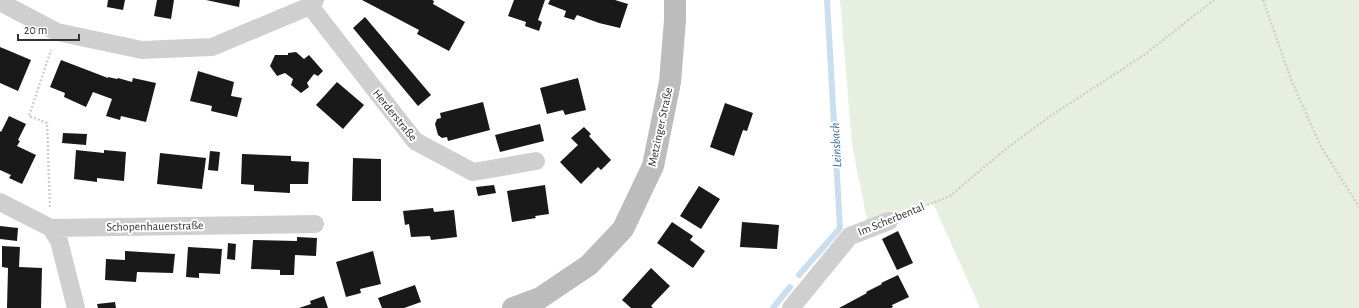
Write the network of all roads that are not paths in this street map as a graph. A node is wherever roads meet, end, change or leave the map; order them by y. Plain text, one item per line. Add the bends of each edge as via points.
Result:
1 (676, 0) edge
2 (0, 2) edge
3 (312, 3) edge
4 (536, 161) dead end
5 (0, 202) edge
6 (889, 221) road end
7 (315, 224) dead end
8 (51, 228) junction
9 (76, 308) edge
10 (513, 308) edge
11 (791, 308) edge

1 - 10 main road, Metzinger Straße via 670,82 653,166 623,229 589,265 540,298
2 - 3 street via 57,32 142,50 212,47
3 - 4 street, Herderstraße via 415,141 473,172
5 - 8 street, Schopenhauerstraße
6 - 11 street, Im Scherbental via 850,236
7 - 8 street, Schopenhauerstraße
8 - 9 street via 59,241

